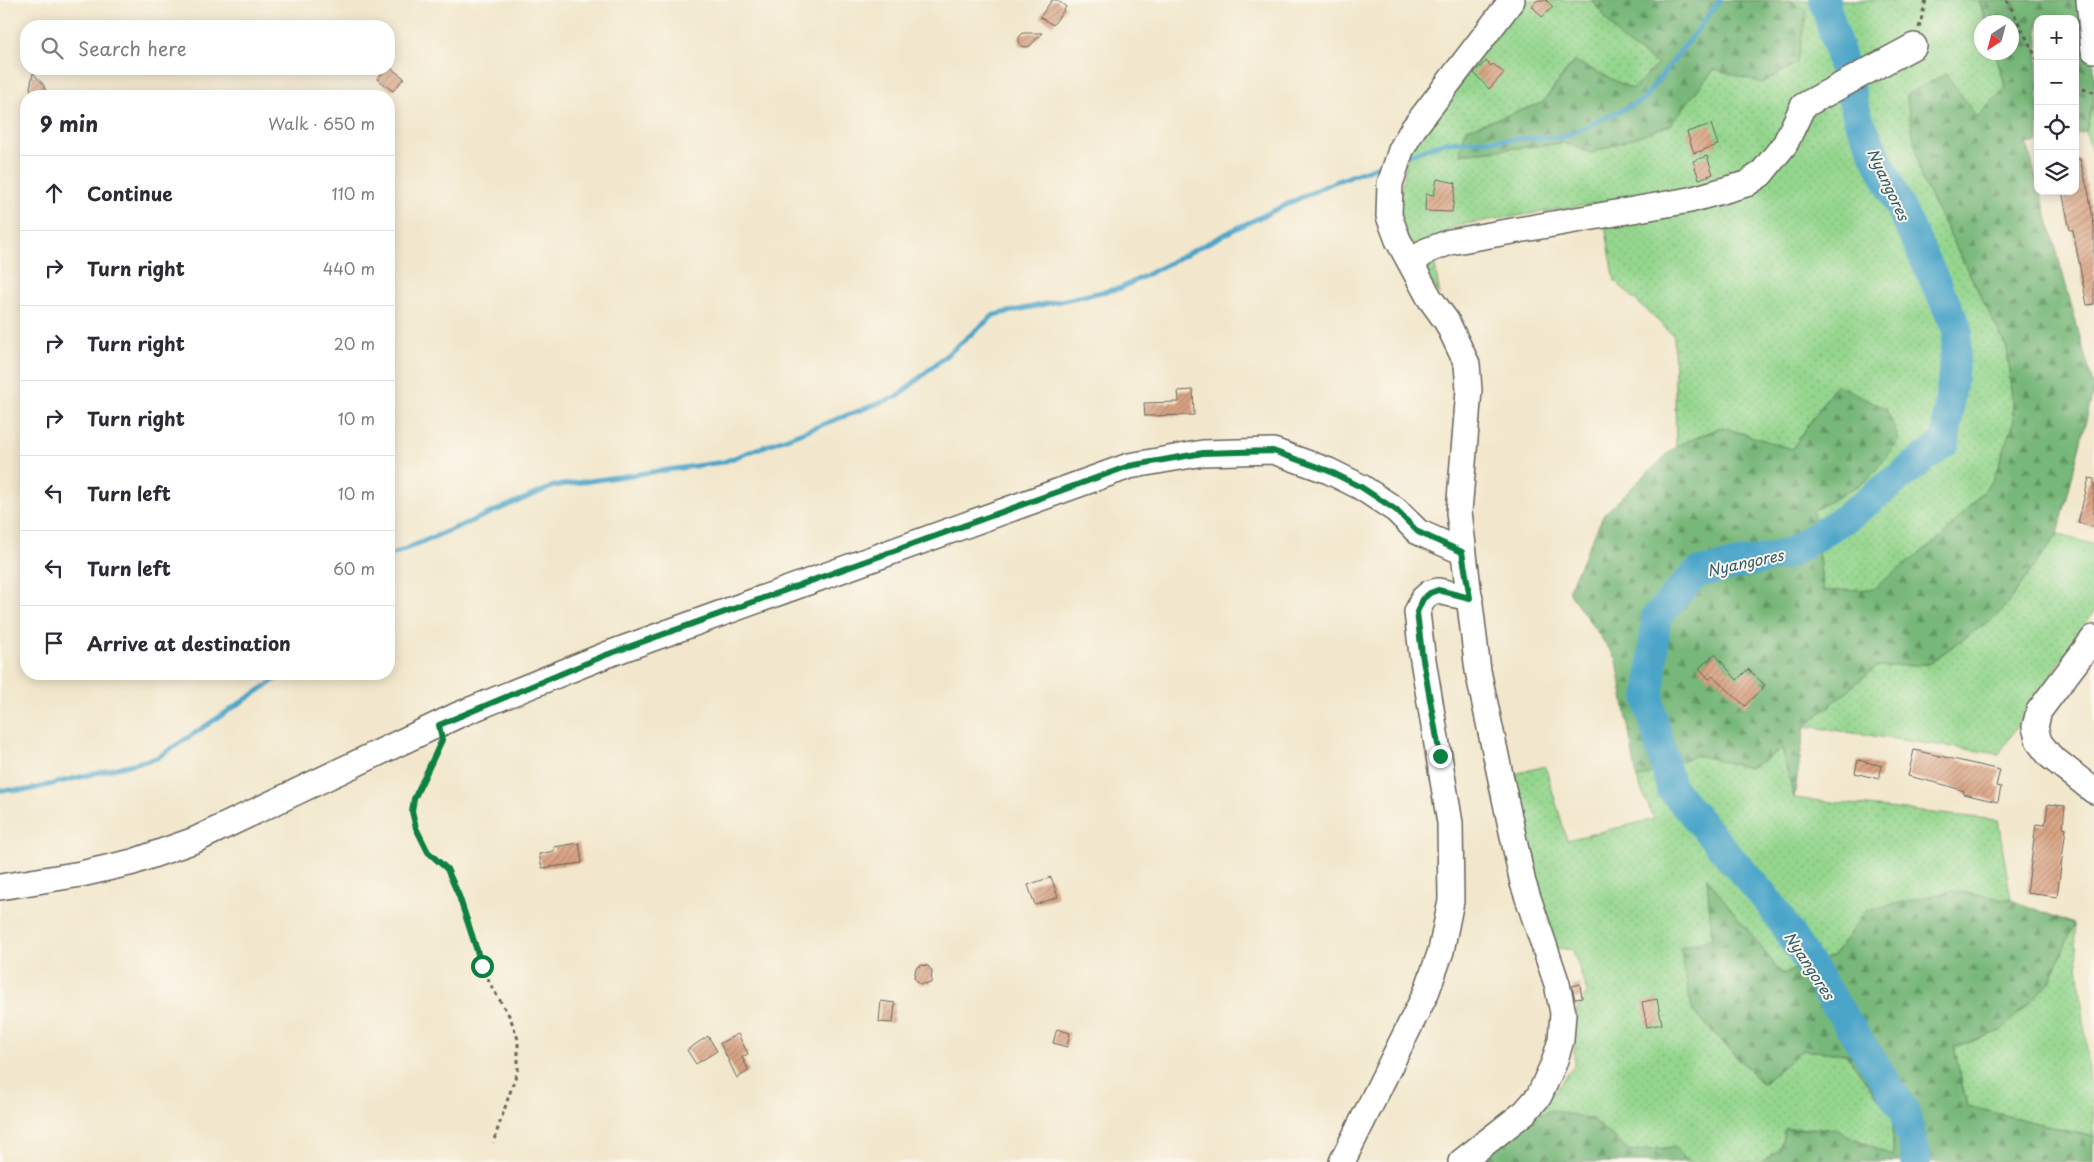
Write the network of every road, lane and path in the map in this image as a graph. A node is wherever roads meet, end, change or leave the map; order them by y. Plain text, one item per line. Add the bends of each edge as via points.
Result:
1 (1512, 0) edge
2 (1926, 0) edge
3 (2007, 0) edge
4 (2089, 0) edge
5 (1914, 46) joint
6 (2094, 50) edge
7 (2037, 60) edge
8 (2079, 88) edge
9 (2094, 92) edge
10 (1412, 264) junction
11 (1462, 552) junction
12 (1470, 598) junction
13 (2094, 638) edge
14 (439, 725) junction
15 (2094, 792) edge
16 (0, 887) edge
17 (493, 1143) dead end
18 (1342, 1162) edge
19 (1461, 1162) edge

1 - 10 street via 1400,150 1390,184 1389,216
2 - 5 path
3 - 7 path
4 - 6 street
5 - 10 street via 1804,106 1785,144 1761,174 1746,184 1690,200 1450,242 1426,251
8 - 9 path
10 - 11 street via 1447,322 1467,364 1470,390 1459,512
11 - 12 street
11 - 14 street via 1418,532 1396,510 1361,487 1307,462 1273,451 1203,453 1129,466 606,655
12 - 18 street via 1438,590 1423,599 1417,612 1450,823 1451,901 1441,951 1426,993
12 - 19 street via 1478,671 1522,883 1558,984 1563,1012 1561,1040 1539,1096 1525,1112
13 - 15 street via 2040,711 2035,726 2039,742 2050,756
14 - 16 street via 195,840 132,862
14 - 17 path via 442,740 414,799 412,811 416,828 428,852 447,869 490,984 510,1016 518,1039 518,1069

